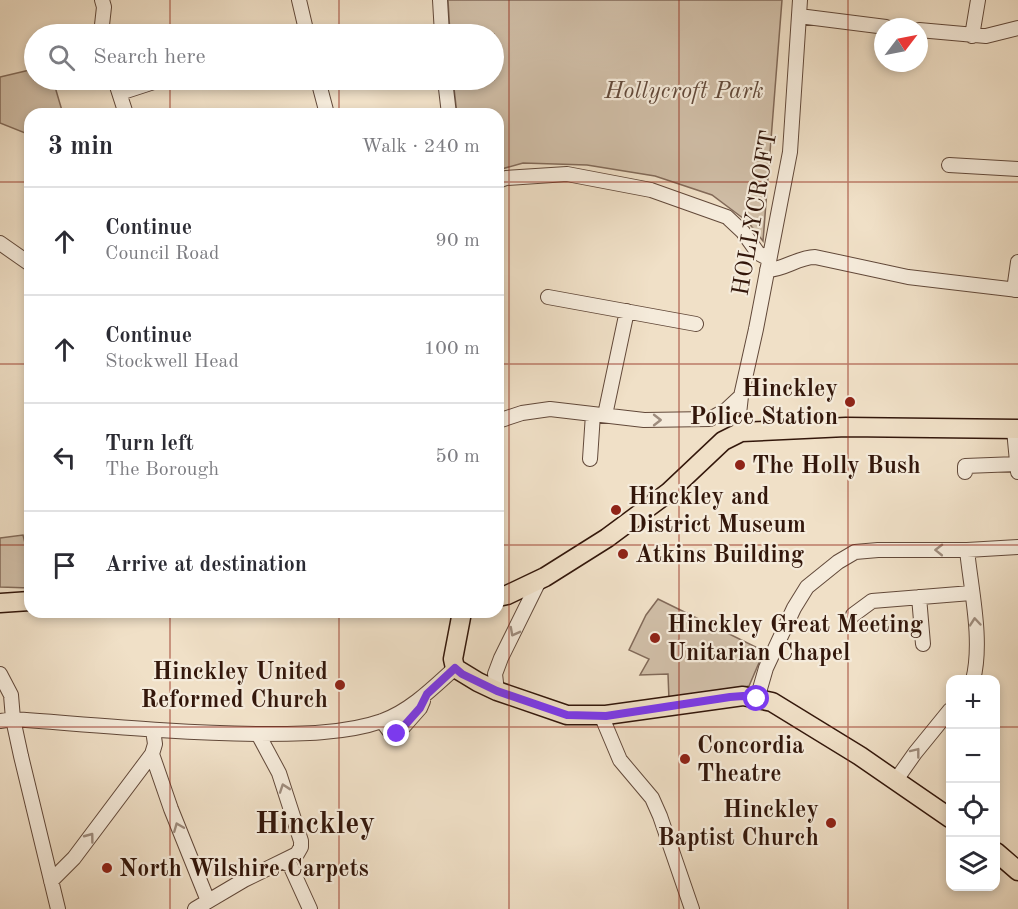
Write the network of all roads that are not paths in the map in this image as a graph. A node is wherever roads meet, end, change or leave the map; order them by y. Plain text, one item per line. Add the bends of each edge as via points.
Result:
1 (102, 0) edge
2 (299, 0) edge
3 (440, 0) edge
4 (800, 0) edge
5 (978, 0) edge
6 (799, 16) junction
7 (102, 24) edge
8 (305, 24) edge
9 (441, 24) edge
10 (874, 25) edge
11 (1018, 28) edge
12 (928, 31) edge
13 (972, 36) junction
14 (118, 90) edge
15 (321, 90) edge
16 (447, 90) edge
17 (124, 108) edge
18 (325, 108) edge
19 (448, 108) edge
20 (949, 165) dead end
21 (1018, 169) edge
22 (504, 179) edge
23 (0, 243) edge
24 (24, 260) edge
25 (1018, 262) edge
26 (768, 264) junction
27 (1016, 290) edge
28 (548, 297) dead end
29 (627, 311) junction
30 (696, 324) dead end
31 (741, 396) junction
32 (599, 415) junction
33 (504, 419) edge
34 (1016, 429) edge
35 (741, 432) junction
36 (590, 459) dead end
37 (1017, 464) edge
38 (965, 471) dead end
39 (1018, 472) edge
40 (1018, 547) edge
41 (967, 550) junction
42 (540, 579) junction
43 (971, 593) junction
44 (504, 596) edge
45 (919, 597) junction
46 (24, 601) edge
47 (0, 603) edge
48 (853, 615) dead end
49 (461, 618) edge
50 (923, 644) dead end
51 (455, 668) junction
52 (0, 674) edge
53 (974, 675) edge
54 (497, 691) junction
55 (757, 699) junction
56 (606, 716) junction
57 (946, 716) edge
58 (7, 720) edge
59 (153, 730) junction
60 (258, 734) junction
61 (152, 754) junction
62 (896, 780) junction
63 (946, 815) edge
64 (1000, 855) edge
65 (284, 862) junction
66 (1018, 871) edge
67 (51, 881) junction
68 (207, 901) junction
69 (58, 909) edge
70 (195, 909) edge
71 (310, 909) edge
72 (692, 909) edge

1 - 7 street
2 - 8 street
3 - 9 street
4 - 6 street, HOLLYCROFT
5 - 13 street
6 - 10 street
6 - 26 street, HOLLYCROFT via 790,152
11 - 13 street
12 - 13 street
14 - 17 street
15 - 18 street
16 - 19 street
20 - 21 street
22 - 26 street via 567,174 651,190 727,217
23 - 24 street
25 - 27 street
26 - 27 street via 774,270 801,258 815,257 908,278
26 - 31 street, HOLLYCROFT
28 - 29 street
29 - 30 street
29 - 32 street
32 -> 31 street via 644,420 710,419
31 - 35 street, HOLLYCROFT
32 - 33 street via 550,408
32 - 36 street
34 - 35 main road via 846,427
34 - 37 street
35 - 42 main road via 723,441 669,492 629,522
37 - 38 street via 965,466
37 - 39 street
40 - 41 street
41 - 43 street
41 -> 55 street via 855,552 838,562 807,587 794,608
42 - 44 main road
42 -> 54 street via 501,658 495,674
43 - 45 street
53 -> 43 street via 977,664
45 - 48 street via 872,601
45 - 50 street
46 - 47 main road
49 - 51 main road via 453,659
51 - 54 main road
51 - 60 street via 427,694 397,734 390,732 382,721 314,732
52 - 58 street via 11,695
54 - 56 main road via 567,715
55 - 56 main road via 730,697
55 - 62 main road via 772,702
56 - 72 street via 604,722 620,760 651,798 660,816
62 -> 57 street
58 - 59 street
58 - 67 street
59 - 60 street
59 - 61 street
65 -> 60 street via 297,854 301,844 279,772
67 -> 61 street via 74,858
68 -> 61 street
62 - 63 main road
64 - 66 main road
65 - 68 street
65 - 71 street via 291,865
67 - 69 street
68 - 70 street

